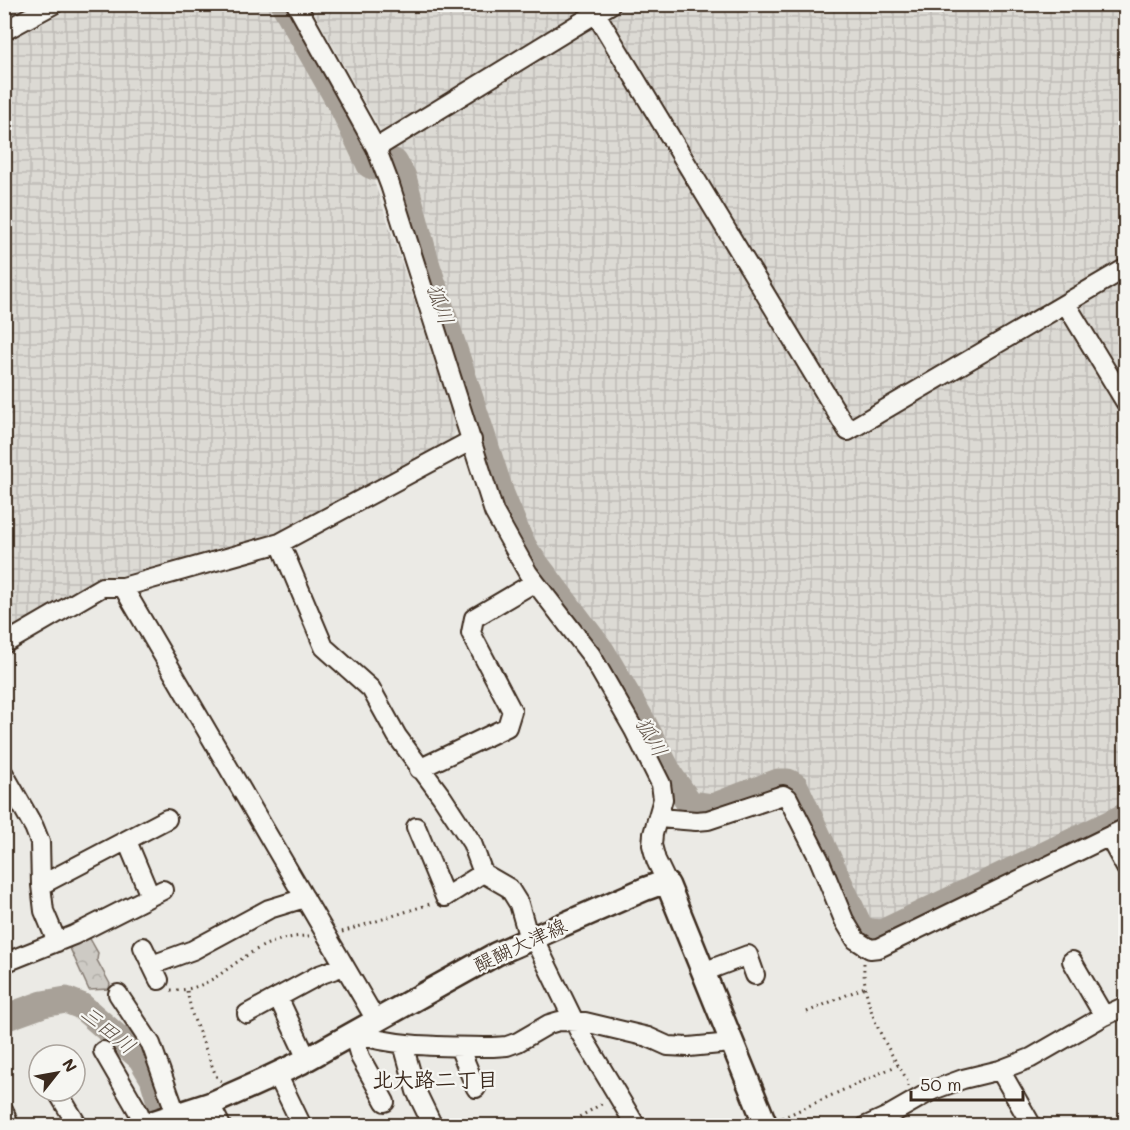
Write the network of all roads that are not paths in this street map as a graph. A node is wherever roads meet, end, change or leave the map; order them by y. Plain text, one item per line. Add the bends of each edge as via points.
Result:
1 (54, 4) edge
2 (296, 4) edge
3 (611, 4) edge
4 (592, 9) edge
5 (4, 32) edge
6 (376, 148) junction
7 (1125, 268) edge
8 (1066, 304) junction
9 (1125, 403) edge
10 (472, 440) junction
11 (280, 543) junction
12 (535, 582) junction
13 (123, 587) junction
14 (4, 644) edge
15 (419, 769) junction
16 (4, 774) edge
17 (659, 818) junction
18 (167, 819) dead end
19 (416, 827) dead end
20 (1125, 828) edge
21 (1108, 837) junction
22 (127, 841) junction
23 (1125, 868) edge
24 (483, 873) junction
25 (41, 885) junction
26 (668, 885) junction
27 (305, 898) junction
28 (531, 938) junction
29 (57, 942) junction
30 (143, 947) dead end
31 (1072, 961) dead end
32 (4, 963) edge
33 (344, 966) junction
34 (703, 972) junction
35 (755, 975) dead end
36 (118, 994) dead end
37 (278, 997) junction
38 (1125, 1006) edge
39 (247, 1014) dead end
40 (1104, 1016) junction
41 (376, 1020) junction
42 (576, 1022) junction
43 (353, 1033) junction
44 (731, 1043) junction
45 (403, 1044) junction
46 (459, 1047) junction
47 (103, 1051) dead end
48 (308, 1059) junction
49 (1000, 1070) junction
50 (277, 1074) junction
51 (476, 1088) dead end
52 (220, 1099) junction
53 (385, 1102) dead end
54 (64, 1103) edge
55 (4, 1111) edge
56 (903, 1114) edge
57 (156, 1121) edge
58 (432, 1122) dead end
59 (9, 1125) edge
60 (78, 1125) edge
61 (220, 1125) edge
62 (302, 1125) edge
63 (636, 1125) edge
64 (766, 1125) edge
65 (866, 1125) edge
66 (1032, 1125) edge

1 - 5 street
2 - 6 street
3 - 4 street
4 - 6 street
4 - 8 street via 848,431
6 - 10 street
7 - 8 street
8 - 9 street
10 - 11 street
10 - 12 street via 494,512
11 - 13 street
11 - 15 street via 324,647 371,689
12 - 15 street via 474,618 471,633 512,711 507,727
12 - 17 street via 591,654 634,730 662,784
13 - 14 street via 102,587
13 - 27 street
15 - 24 street via 472,843
16 - 25 street via 40,842
17 - 21 street via 708,820 783,795 819,859 844,920 856,940 870,949
17 - 26 street via 652,845
18 - 22 street
19 - 24 street via 445,897
20 - 21 street
21 - 23 street
22 - 25 street
22 - 29 street via 157,893
24 - 28 street via 508,888 519,904
25 - 29 street via 44,911
26 - 28 main road, 醍醐大津線 via 645,889
26 - 34 main road
27 - 30 street via 269,909 194,950 159,978
27 - 33 street
28 - 41 main road, 醍醐大津線
28 - 42 street
29 - 32 street
31 - 40 street
33 - 37 street
33 - 41 street
34 - 35 street via 748,955
34 - 44 main road
36 - 57 street via 151,1044
37 - 39 street
37 - 48 street
38 - 40 street
40 - 49 street via 1030,1058
41 - 43 main road, 醍醐大津線
42 - 44 street via 648,1037 668,1046
42 - 46 street via 549,1024 507,1046
42 - 63 street
43 - 45 street
43 - 48 main road, 醍醐大津線
43 - 53 street via 360,1057
44 - 64 main road
45 - 46 street
45 - 58 street via 416,1091
46 - 51 street
47 - 57 street via 139,1113
48 - 50 main road, 醍醐大津線
49 - 56 street via 933,1090
49 - 66 street
50 - 52 main road, 醍醐大津線
50 - 62 street
52 - 57 main road, 醍醐大津線
52 - 61 street
54 - 60 street
55 - 59 street
56 - 65 street

